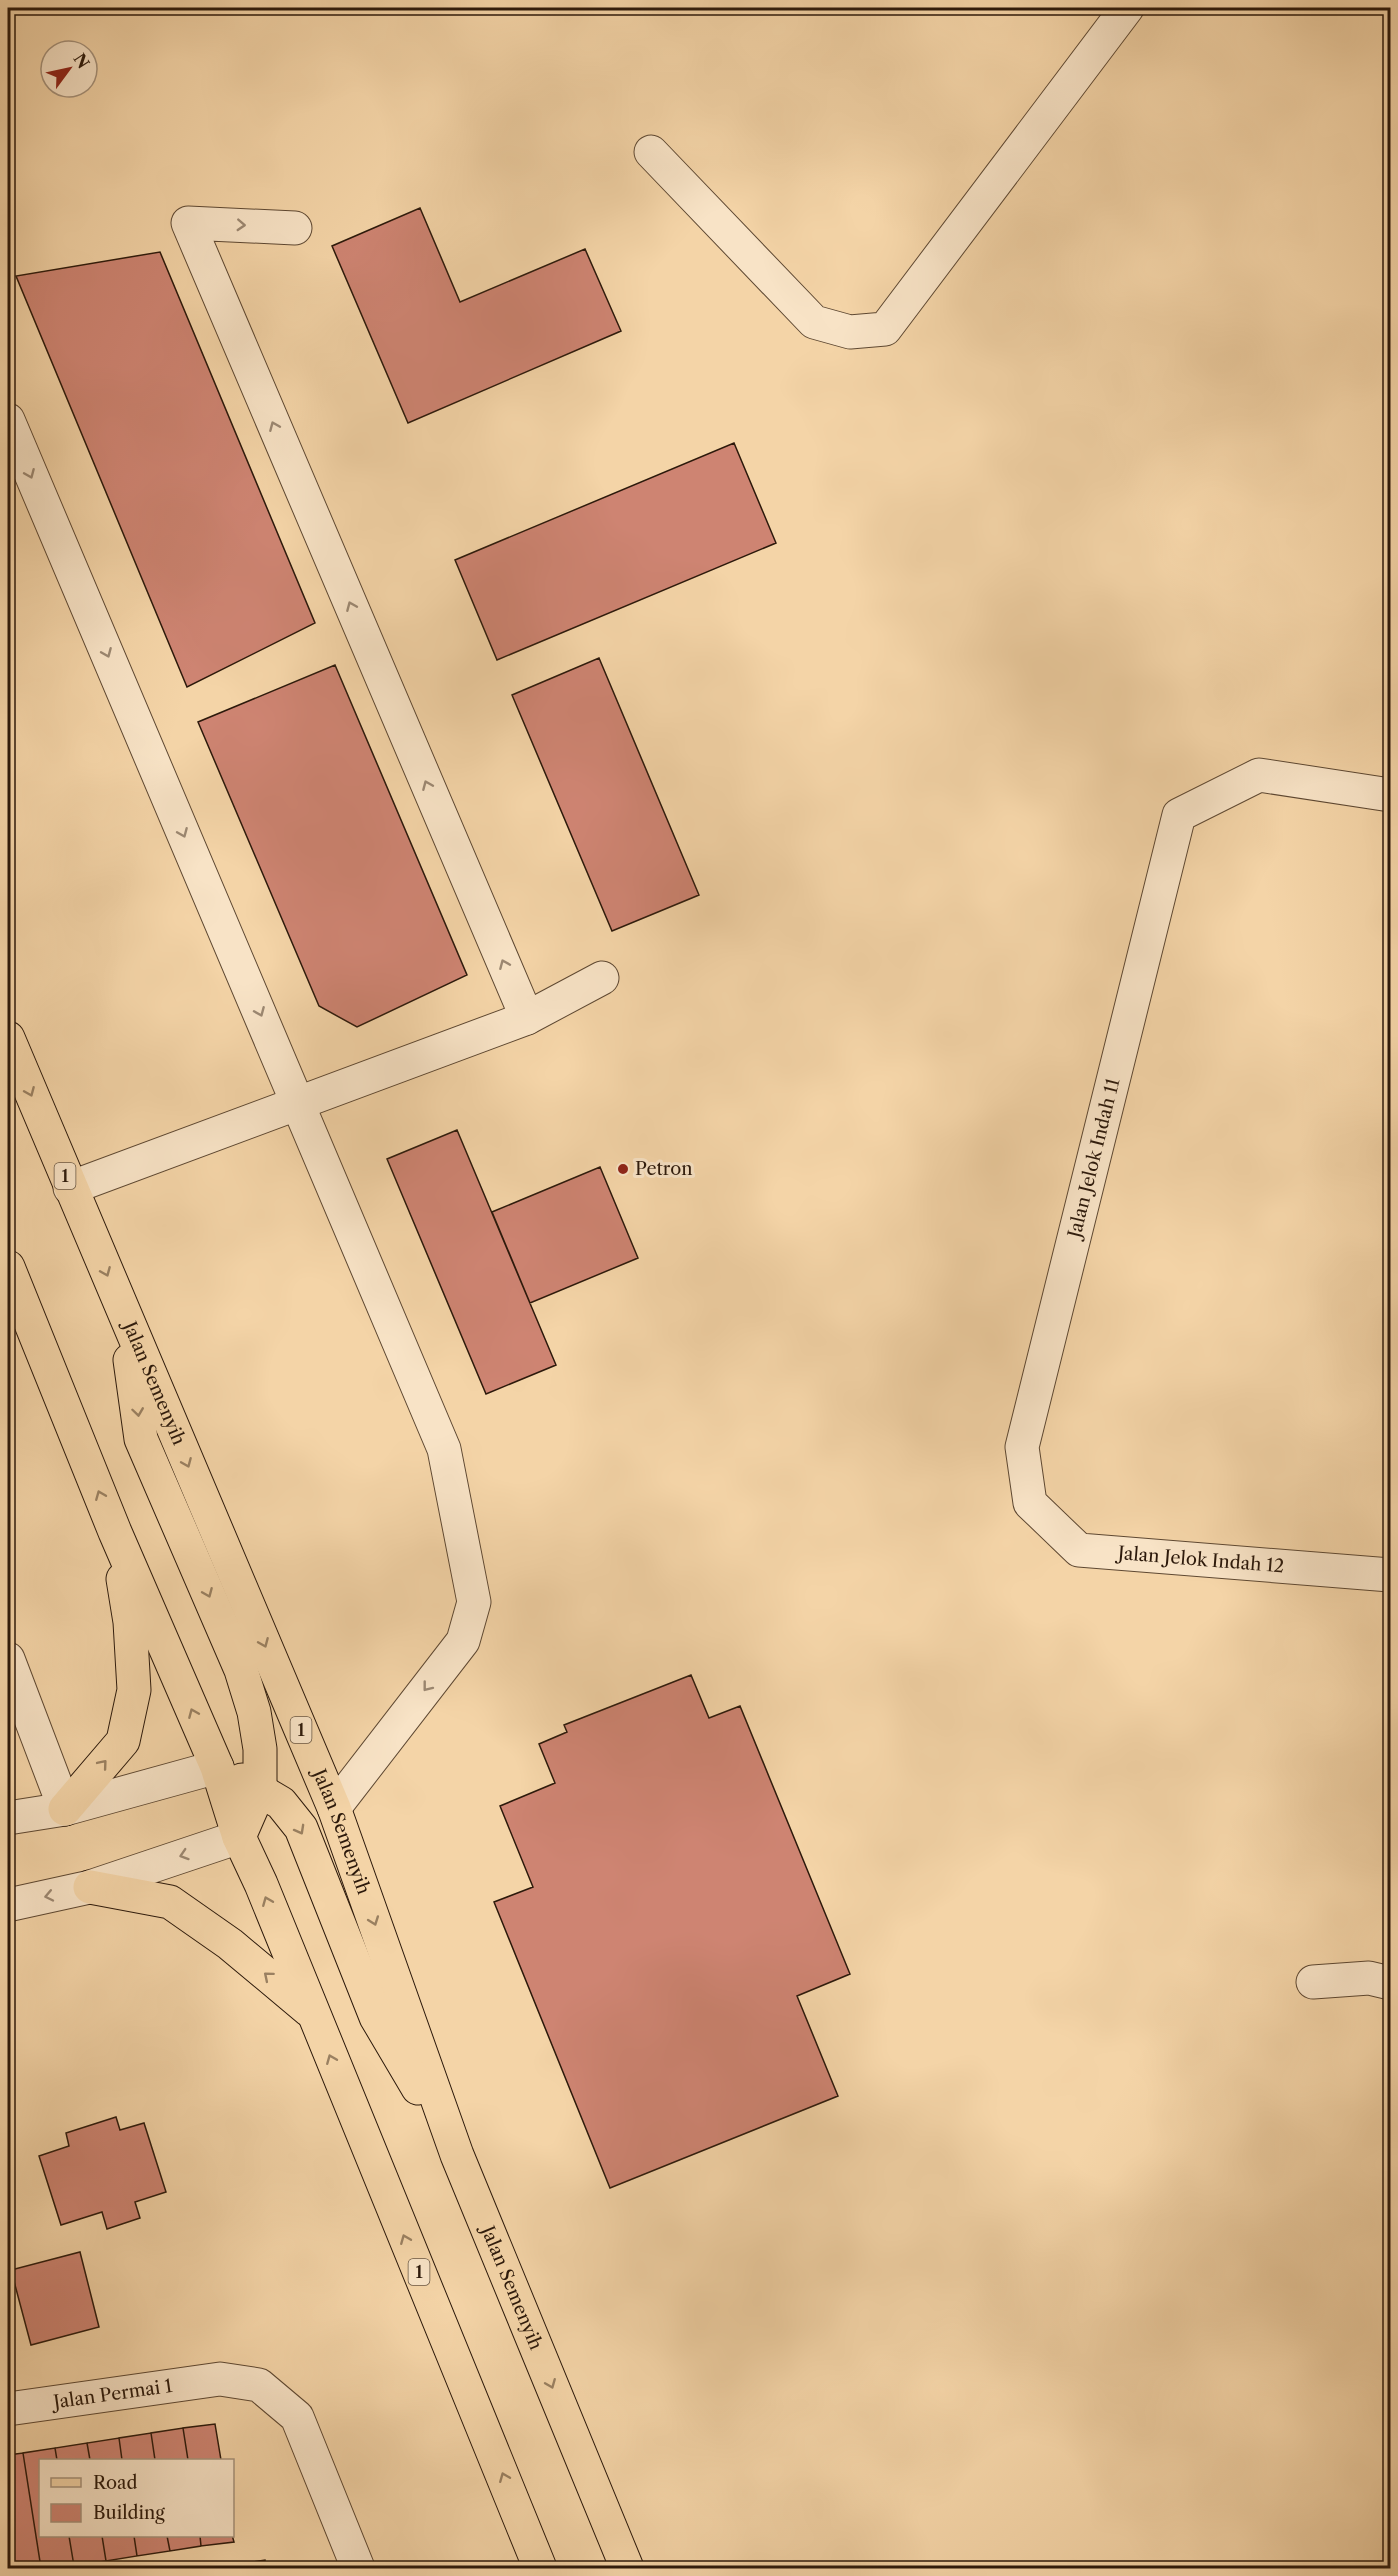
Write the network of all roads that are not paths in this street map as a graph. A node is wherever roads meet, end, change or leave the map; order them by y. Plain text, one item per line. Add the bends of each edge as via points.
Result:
1 (1127, 8) edge
2 (651, 152) dead end
3 (295, 228) dead end
4 (8, 420) edge
5 (1390, 795) edge
6 (602, 978) dead end
7 (527, 1018) junction
8 (8, 1038) edge
9 (298, 1103) junction
10 (70, 1188) junction
11 (8, 1267) edge
12 (123, 1313) junction
13 (1030, 1503) joint
14 (115, 1532) junction
15 (1390, 1575) edge
16 (8, 1659) edge
17 (217, 1767) junction
18 (260, 1789) junction
19 (334, 1808) junction
20 (65, 1809) junction
21 (8, 1818) edge
22 (239, 1837) junction
23 (90, 1887) junction
24 (8, 1905) edge
25 (1313, 1982) dead end
26 (1390, 1983) edge
27 (313, 2013) junction
28 (457, 2154) junction
29 (8, 2409) edge
30 (358, 2568) edge
31 (540, 2568) edge
32 (627, 2568) edge

1 - 2 street via 885,329 850,332 814,322
7 -> 3 street via 188,223
4 -> 9 street
5 - 13 street, Jalan Jelok Indah 11 via 1259,775 1179,815 1022,1447
6 - 7 street
7 - 9 street
8 -> 10 main road, Jalan Semenyih / 1
9 - 10 street
9 -> 19 street via 444,1449 474,1602 463,1641
10 -> 12 main road, Jalan Semenyih / 1
14 -> 11 main road, 1
12 -> 18 main road via 141,1439 241,1670 260,1749
12 -> 19 main road, Jalan Semenyih / 1
13 - 15 street, Jalan Jelok Indah 12 via 1079,1550
17 -> 14 main road, 1
20 -> 14 main road via 123,1741 134,1690 130,1622
16 - 20 street
17 - 18 main road
17 - 20 street
17 - 22 main road, 1
18 - 22 main road
18 -> 28 main road via 281,1803 301,1828 376,2017
19 -> 28 main road, Jalan Semenyih / 1
20 - 21 street
22 -> 23 street
27 -> 22 main road, 1
23 -> 24 street
27 -> 23 main road via 230,1944 170,1902
25 - 26 street via 1369,1977
31 -> 27 main road, 1
28 -> 32 main road, Jalan Semenyih / 1
29 - 30 street, Jalan Permai 1 via 220,2379 259,2385 297,2417

